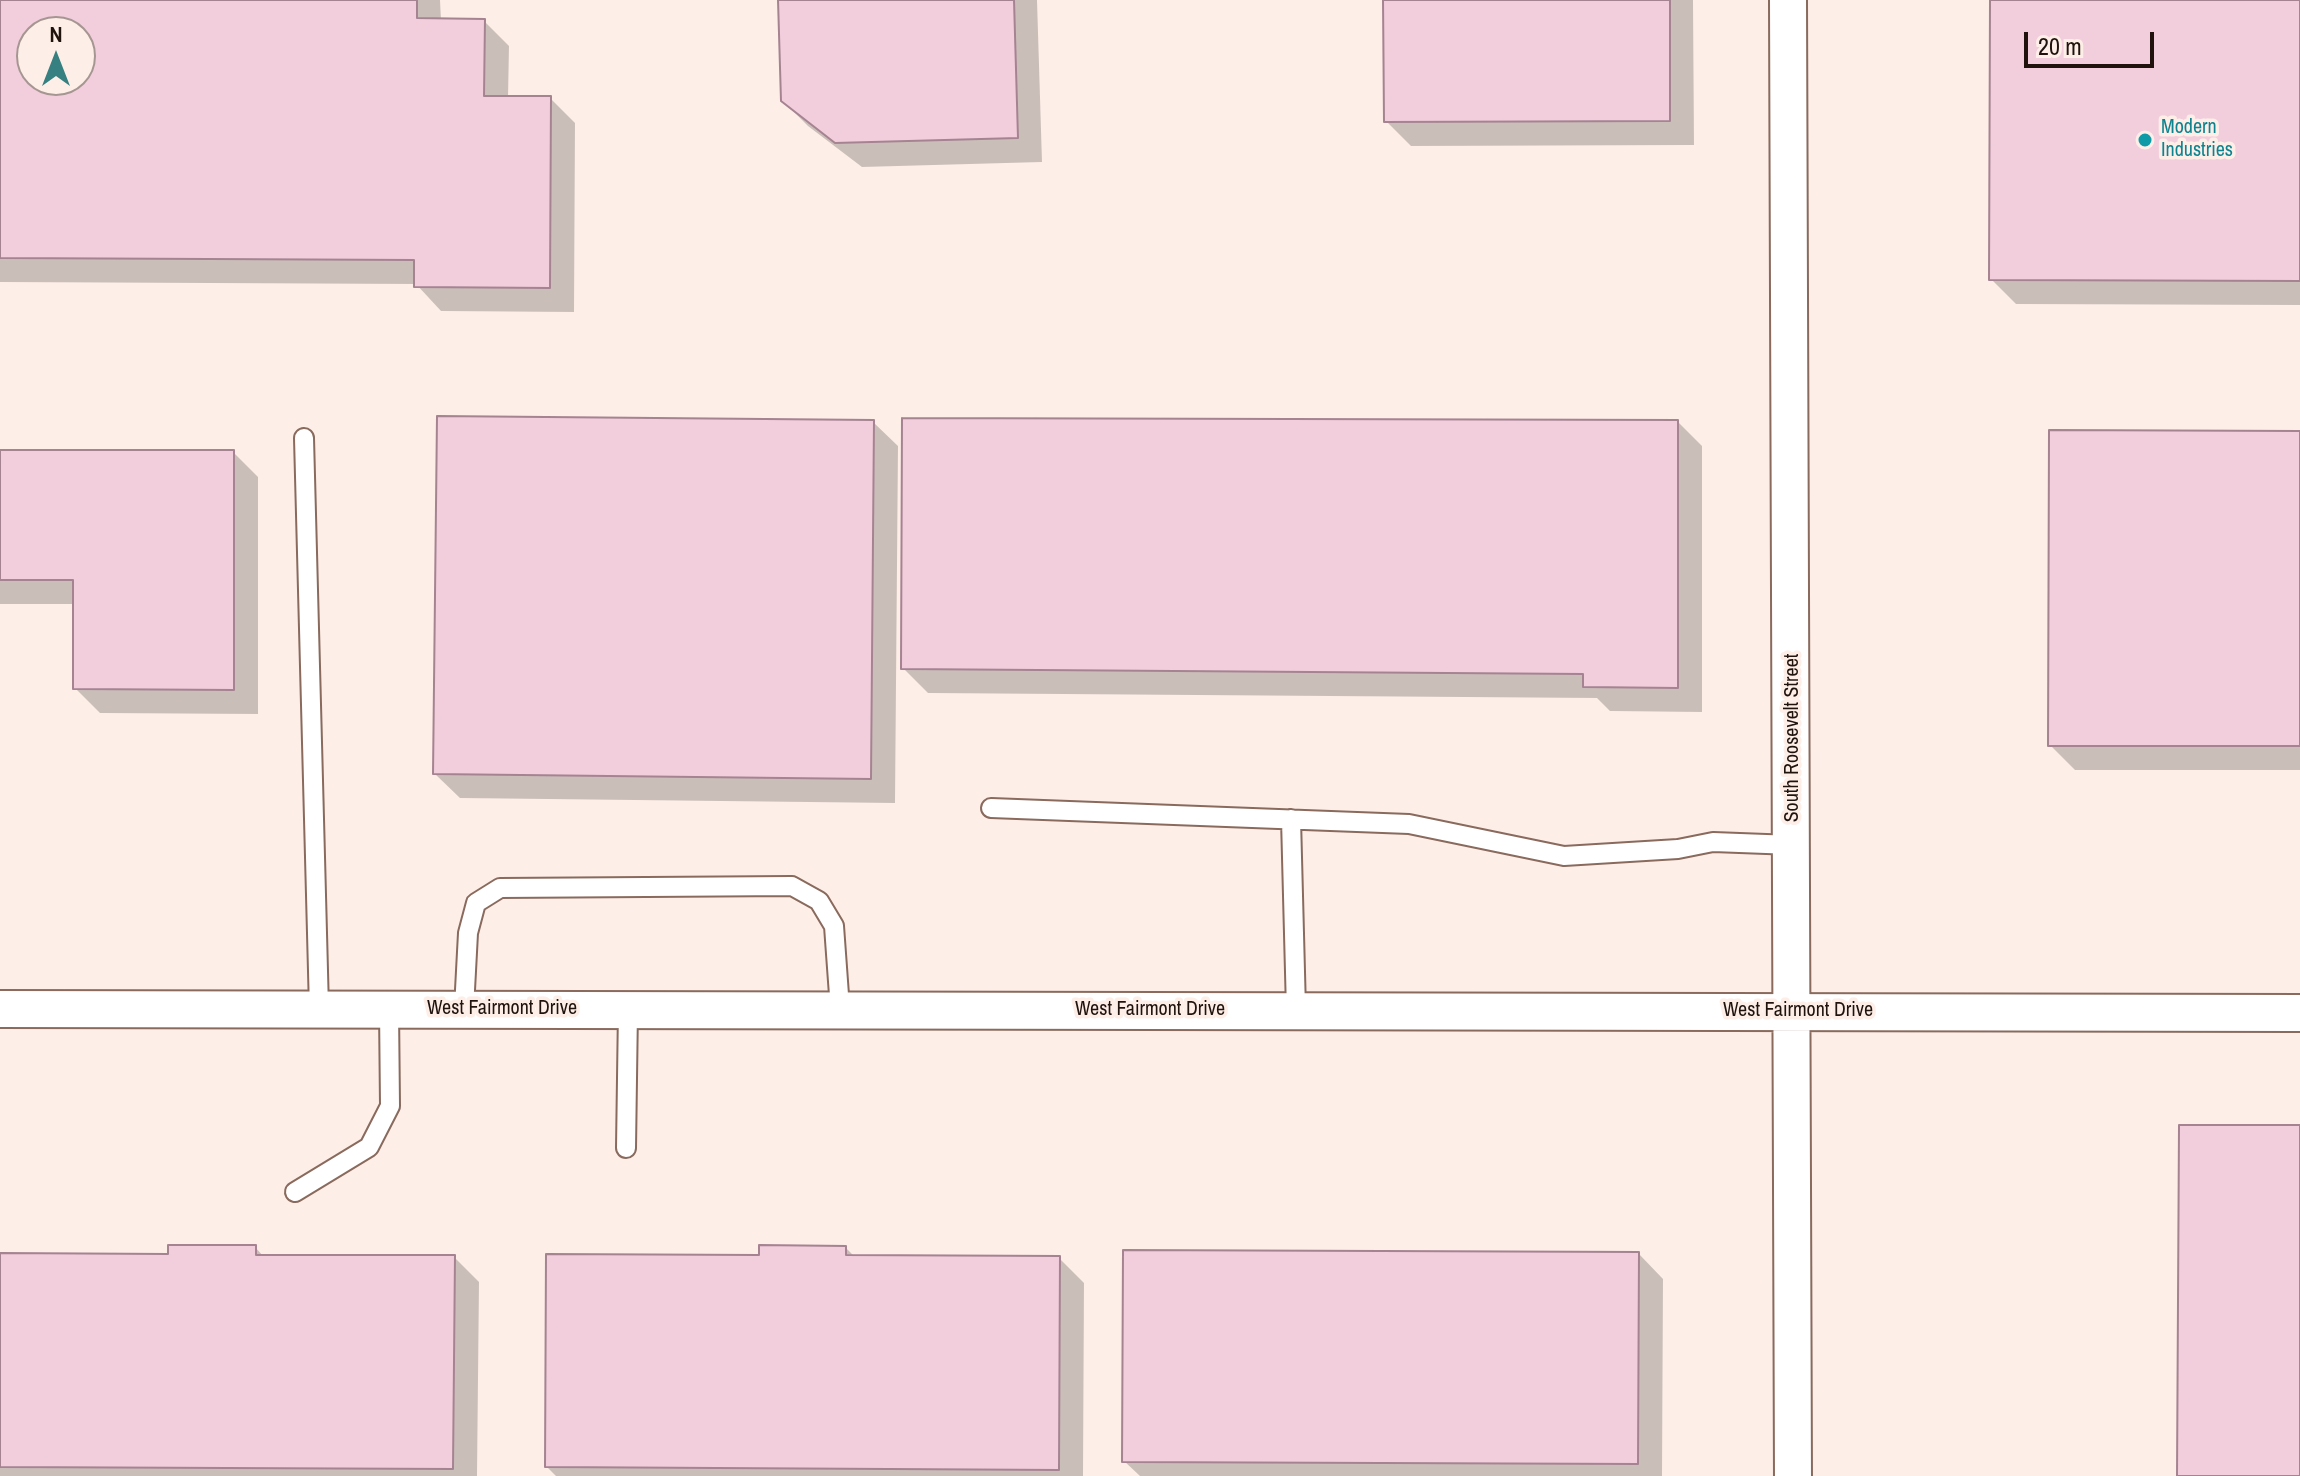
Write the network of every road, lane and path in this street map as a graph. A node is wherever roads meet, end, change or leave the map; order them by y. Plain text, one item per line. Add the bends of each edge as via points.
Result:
1 (1788, 0) edge
2 (304, 438) dead end
3 (991, 808) dead end
4 (1291, 819) junction
5 (1793, 845) junction
6 (0, 1009) edge
7 (319, 1009) junction
8 (389, 1009) junction
9 (464, 1009) junction
10 (628, 1009) junction
11 (840, 1009) junction
12 (1296, 1010) junction
13 (1794, 1011) junction
14 (2300, 1013) edge
15 (626, 1148) dead end
16 (295, 1192) dead end
17 (1793, 1476) edge

1 - 5 street, South Roosevelt Street
2 - 7 lane
3 - 4 lane
4 - 5 lane via 1409,824 1564,856 1713,842
4 - 12 lane
5 - 13 street, South Roosevelt Street
6 - 7 street, West Fairmont Drive
7 - 8 street, West Fairmont Drive
8 - 9 street, West Fairmont Drive
8 - 16 lane via 390,1106 369,1147
9 - 10 street, West Fairmont Drive
9 - 11 lane via 468,933 476,903 500,888 792,886 819,901 834,926
10 - 11 street, West Fairmont Drive
10 - 15 lane
11 - 12 street, West Fairmont Drive
12 - 13 street, West Fairmont Drive
13 - 14 street, West Fairmont Drive
13 - 17 street, South Roosevelt Street

